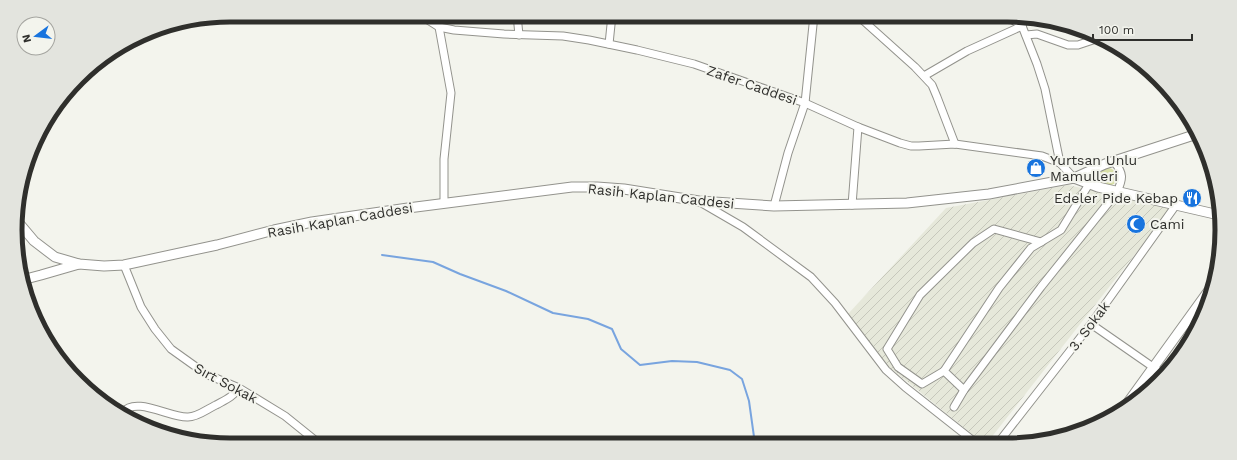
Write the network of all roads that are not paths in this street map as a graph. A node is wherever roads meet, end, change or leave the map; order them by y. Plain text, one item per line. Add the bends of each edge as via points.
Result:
1 (431, 22) edge
2 (518, 22) edge
3 (611, 22) edge
4 (813, 22) edge
5 (865, 22) edge
6 (1016, 22) edge
7 (1022, 22) edge
8 (1022, 26) junction
9 (439, 27) junction
10 (519, 35) junction
11 (1026, 36) junction
12 (1092, 40) edge
13 (609, 44) junction
14 (924, 76) junction
15 (805, 103) junction
16 (858, 128) junction
17 (1193, 136) edge
18 (955, 144) junction
19 (1114, 162) junction
20 (1060, 163) junction
21 (1095, 169) junction
22 (1074, 178) junction
23 (1088, 184) junction
24 (1117, 192) junction
25 (699, 201) junction
26 (444, 203) junction
27 (852, 205) junction
28 (1176, 205) junction
29 (774, 206) junction
30 (1215, 214) edge
31 (22, 227) edge
32 (1041, 242) junction
33 (79, 264) junction
34 (124, 265) junction
35 (28, 278) edge
36 (1204, 298) edge
37 (1091, 324) junction
38 (1154, 367) junction
39 (944, 370) junction
40 (1159, 371) edge
41 (239, 388) junction
42 (964, 390) junction
43 (1133, 396) edge
44 (954, 407) dead end
45 (125, 410) edge
46 (312, 438) edge
47 (970, 438) edge
48 (1002, 438) edge

1 - 9 street, Zafer Caddesi
2 - 10 street
3 - 13 street
4 - 15 street
5 - 14 street
6 - 8 street
7 - 8 street
8 - 11 street
8 - 14 street via 967,51
9 - 10 street, Zafer Caddesi
9 - 26 street via 451,93 444,159
10 - 13 street, Zafer Caddesi via 562,36
11 - 12 street via 1037,34 1068,45
11 - 20 street via 1045,89
13 - 15 street, Zafer Caddesi via 694,64
14 - 18 street via 937,96
15 - 16 street, Zafer Caddesi
15 - 29 street
16 - 18 street, Zafer Caddesi via 911,146
16 - 27 street
17 - 19 street, Rasih Kaplan Caddesi
18 - 20 street, Zafer Caddesi via 1042,156
19 - 21 street, Rasih Kaplan Caddesi
19 - 24 street via 1122,176
20 - 22 street, Zafer Caddesi
21 - 22 street, Rasih Kaplan Caddesi
21 - 23 street
22 - 23 street
22 - 27 street, Rasih Kaplan Caddesi via 949,199
23 - 24 street
23 - 32 street via 1061,230
24 - 28 street
24 - 42 street via 1041,287
25 - 26 street, Rasih Kaplan Caddesi via 624,189 572,187
25 - 29 street, Rasih Kaplan Caddesi
25 - 47 street via 743,227 811,277 835,303 886,370
26 - 34 street, Rasih Kaplan Caddesi via 312,222 217,246
27 - 29 street, Rasih Kaplan Caddesi
28 - 30 street
28 - 37 street, 3. Sokak
31 - 33 street, Rasih Kaplan Caddesi via 34,241 55,257
32 - 39 street via 1031,248 999,288
32 - 39 street via 994,229 972,243 920,295 887,349 898,367 922,384
33 - 34 street, Rasih Kaplan Caddesi
33 - 35 street
34 - 41 street, Sırt Sokak via 141,307 171,349 206,374
36 - 38 street
37 - 38 street
37 - 48 street, 3. Sokak
38 - 40 street
38 - 43 street
39 - 42 street
41 - 45 street via 229,398 191,417 134,406
41 - 46 street, Sırt Sokak via 285,416
42 - 44 street

